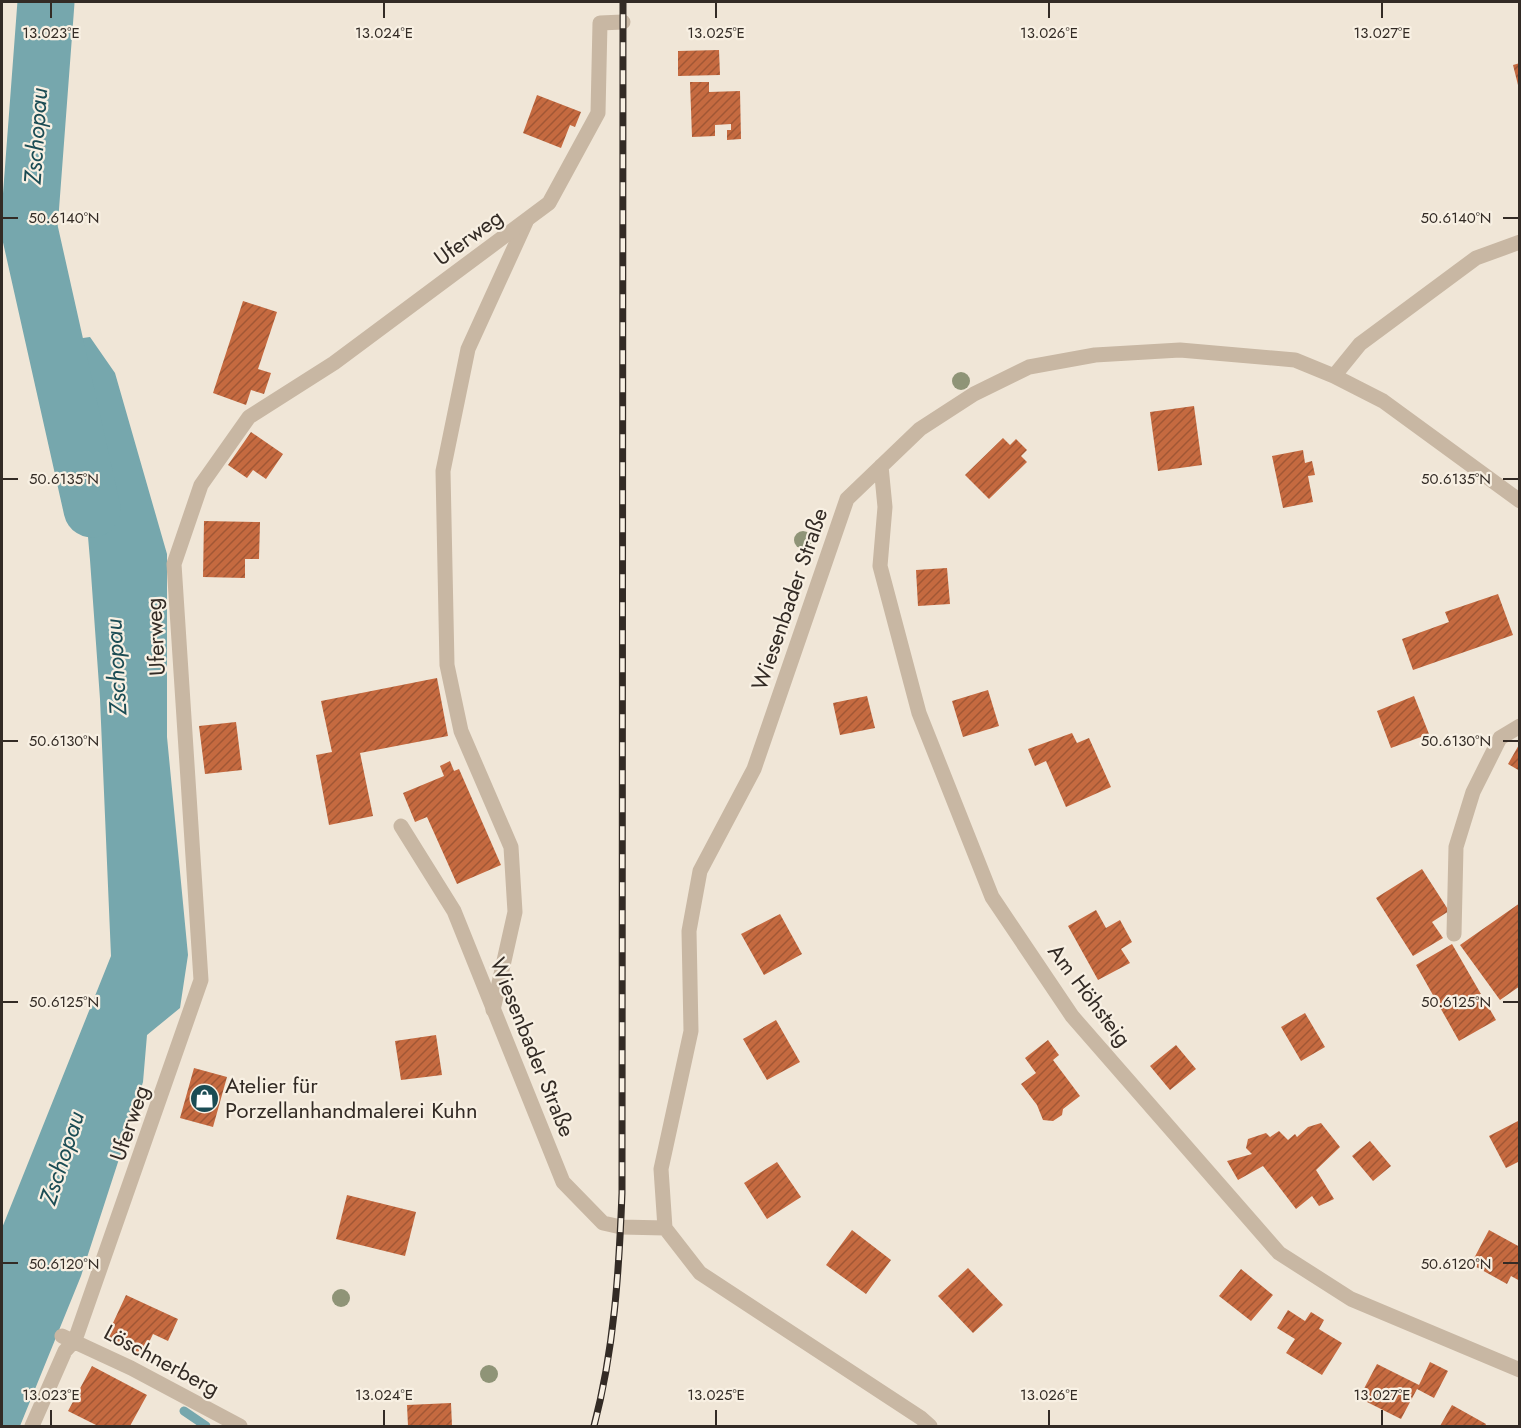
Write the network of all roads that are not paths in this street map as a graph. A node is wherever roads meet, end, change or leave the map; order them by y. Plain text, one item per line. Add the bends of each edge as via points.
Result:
1 (623, 22) dead end
2 (526, 222) junction
3 (1520, 242) edge
4 (1334, 376) junction
5 (881, 465) junction
6 (1520, 501) edge
7 (1520, 726) edge
8 (401, 826) dead end
9 (1454, 934) dead end
10 (493, 1010) junction
11 (665, 1228) junction
12 (69, 1338) junction
13 (1520, 1370) edge
14 (32, 1426) edge
15 (240, 1426) edge
16 (930, 1426) edge

1 - 2 street, Uferweg via 600,23 598,113 549,202
2 - 10 street via 468,349 443,471 447,665 461,731 511,847 515,912
2 - 12 street, Uferweg via 334,363 249,417 201,485 174,564 201,981
3 - 4 street via 1476,258 1360,344
4 - 5 street, Wiesenbader Straße via 1295,360 1180,350 1095,355 1029,367 974,394 920,429
4 - 6 street, Wiesenbader Straße via 1383,401
5 - 11 street, Wiesenbader Straße via 847,499 754,769 700,871 688,931 691,1031 661,1169
5 - 13 street, Am Höhsteig via 885,507 880,566 919,713 992,897 1072,1016 1279,1253 1351,1299
7 - 9 street via 1500,738 1473,792 1456,847
8 - 10 street, Wiesenbader Straße via 454,912
10 - 11 street, Wiesenbader Straße via 563,1182 603,1223
11 - 16 street via 700,1273
12 - 14 street, Uferweg
12 - 15 street, Löschnerberg

